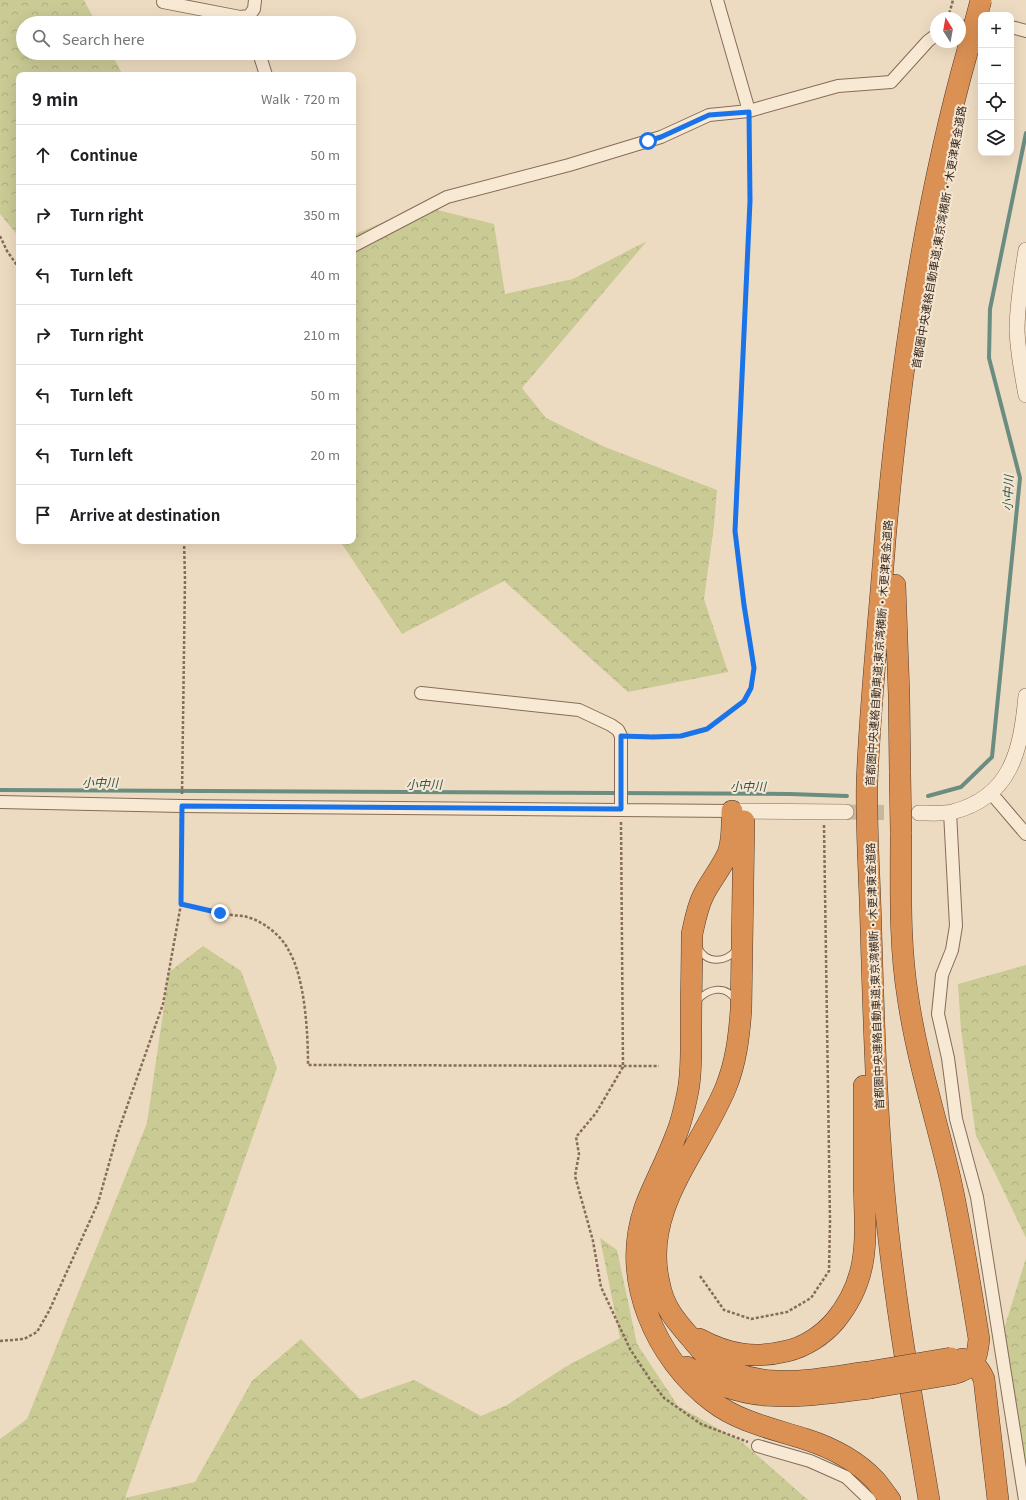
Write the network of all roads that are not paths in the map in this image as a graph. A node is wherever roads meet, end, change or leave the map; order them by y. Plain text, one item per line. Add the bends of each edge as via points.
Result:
1 (255, 0) edge
2 (716, 0) edge
3 (981, 0) edge
4 (163, 2) dead end
5 (235, 16) edge
6 (251, 16) edge
7 (978, 25) edge
8 (966, 26) edge
9 (1014, 29) edge
10 (1026, 31) edge
11 (930, 40) edge
12 (968, 49) junction
13 (261, 60) edge
14 (265, 72) edge
15 (749, 112) junction
16 (356, 244) edge
17 (1026, 250) edge
18 (1026, 395) edge
19 (895, 585) junction
20 (421, 693) dead end
21 (1026, 696) edge
22 (867, 787) junction
23 (991, 793) junction
24 (0, 802) edge
25 (621, 806) junction
26 (738, 810) junction
27 (846, 812) tunnel mouth
28 (950, 812) junction
29 (918, 814) tunnel mouth
30 (1026, 834) edge
31 (692, 934) junction
32 (742, 938) junction
33 (741, 1010) junction
34 (691, 1013) junction
35 (682, 1328) junction
36 (665, 1349) junction
37 (974, 1364) junction
38 (869, 1380) junction
39 (758, 1446) dead end
40 (870, 1500) edge
41 (890, 1500) edge
42 (929, 1500) edge
43 (938, 1500) edge
44 (998, 1500) edge
45 (1025, 1500) edge

1 - 6 street
2 - 15 street
3 - 12 highway, 首都圏中央連絡自動車道;東京湾横断・木更津東金道路, bridge
4 - 5 street
7 - 8 street
9 - 10 street
11 - 15 street via 891,82 838,86
12 - 19 highway, 首都圏中央連絡自動車道;東京湾横断・木更津東金道路 via 960,112 931,266 916,367
12 - 22 highway, 首都圏中央連絡自動車道;東京湾横断・木更津東金道路 via 949,119 910,324 889,498
13 - 14 street
15 - 16 street via 709,115 661,137 569,165 447,197
17 - 18 street via 1017,330 1020,367
19 - 37 highway, bridge via 899,695 901,940 908,998 919,1054 965,1247 979,1340
19 - 43 highway, 首都圏中央連絡自動車道;東京湾横断・木更津東金道路 via 879,788 879,964 899,1231 913,1352
20 - 25 street via 579,710 611,725 621,736
21 - 23 street via 1017,752 1007,775
22 - 35 highway via 863,873 865,1238 863,1264 858,1281 851,1298 828,1329 812,1341 793,1350 773,1354 732,1353 715,1348
22 - 42 highway, 首都圏中央連絡自動車道;東京湾横断・木更津東金道路 via 878,1103 888,1230 904,1353
23 - 28 street via 965,808
23 - 30 street
24 - 25 street via 182,806
25 - 26 street
26 - 27 street
26 - 31 highway via 728,852 702,897
26 - 32 highway
28 - 29 street
28 - 45 street via 956,926 952,950 942,975 938,1014 948,1058 956,1119 977,1197
31 - 32 lane via 700,952 707,959 715,960 731,955
31 - 34 highway
32 - 33 highway
33 - 34 lane via 733,996 726,991 718,990 702,995
33 - 35 highway via 735,1061 726,1086 715,1111 679,1174 658,1227 655,1250 660,1286 671,1313
34 - 36 highway via 690,1065 683,1114 645,1209 636,1258 644,1306 653,1330
35 - 38 highway via 710,1358 726,1369 745,1377 785,1381
36 - 38 highway via 700,1376 754,1395 797,1396
36 - 41 highway via 694,1385 714,1403 750,1421 830,1449 854,1463 875,1480
37 - 38 highway, bridge via 964,1360 952,1366
37 - 44 highway via 984,1379
39 - 40 street via 810,1461 846,1477

